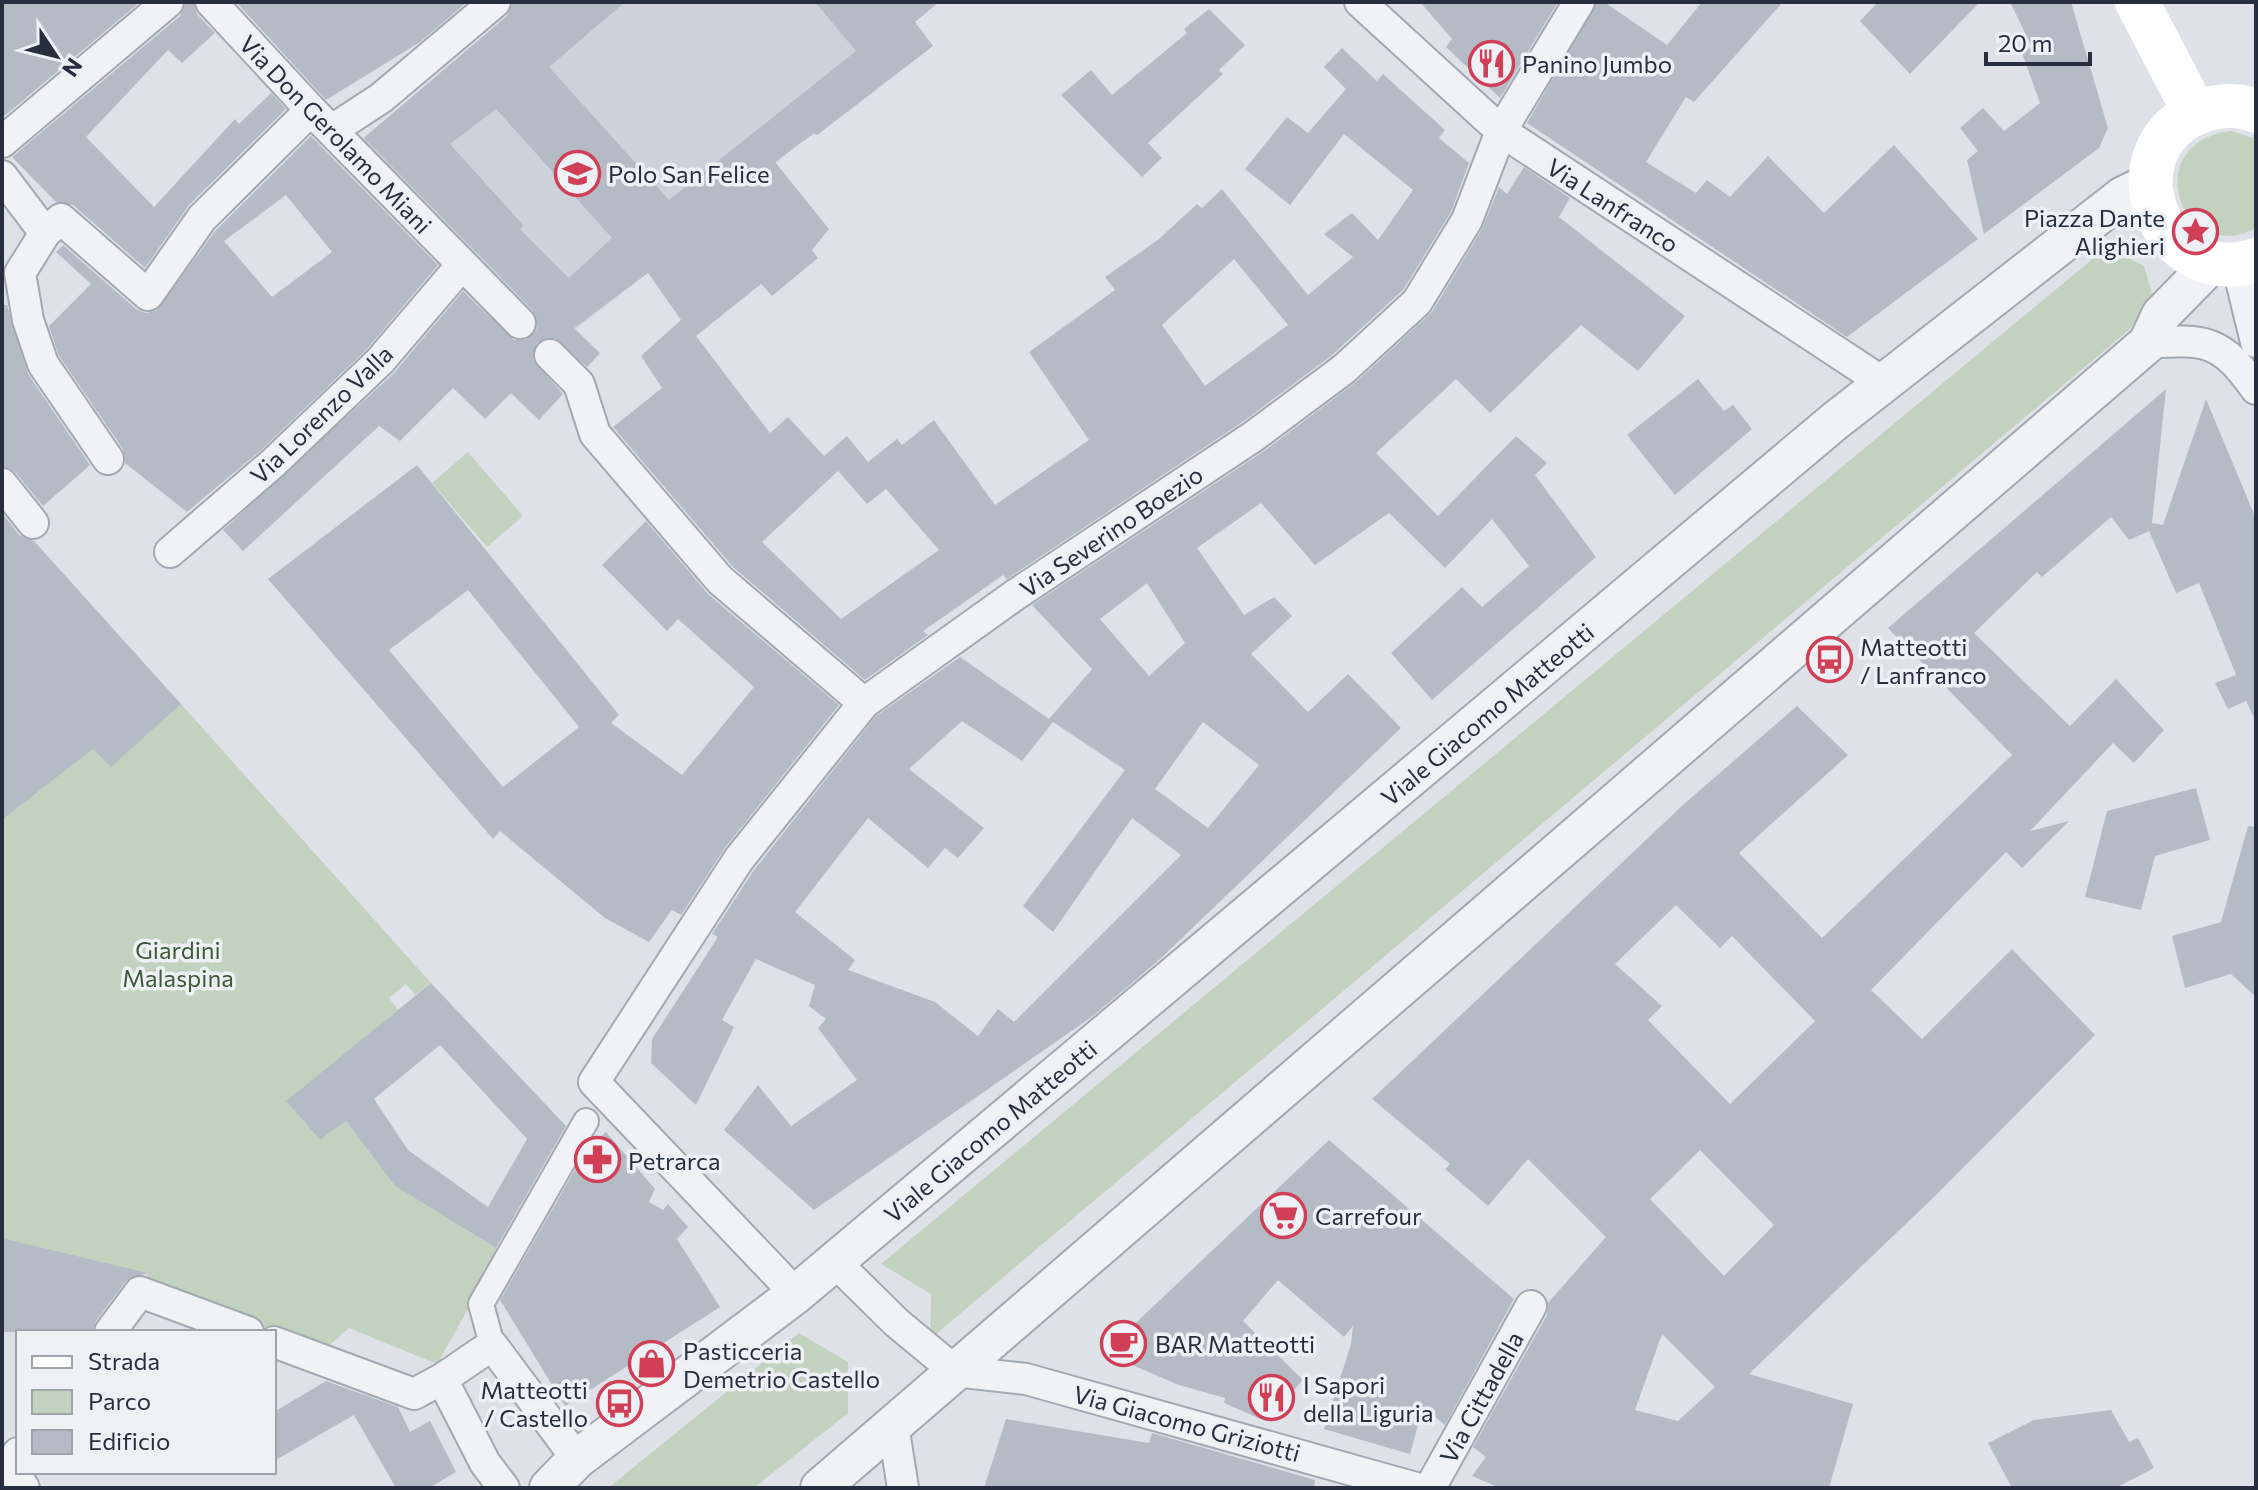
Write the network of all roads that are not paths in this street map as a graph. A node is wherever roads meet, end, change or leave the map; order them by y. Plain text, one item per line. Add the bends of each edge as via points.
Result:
1 (168, 2) edge
2 (211, 2) edge
3 (495, 2) edge
4 (1360, 2) edge
5 (1579, 2) edge
6 (2137, 2) edge
7 (2254, 109) edge
8 (2195, 113) junction
9 (322, 120) junction
10 (1501, 131) junction
11 (2, 142) edge
12 (2, 176) edge
13 (2150, 183) junction
14 (45, 233) junction
15 (2243, 262) edge
16 (461, 266) junction
17 (520, 323) dead end
18 (2256, 342) edge
19 (2148, 343) junction
20 (550, 355) dead end
21 (1884, 383) junction
22 (2256, 389) edge
23 (108, 459) dead end
24 (170, 552) dead end
25 (864, 703) junction
26 (586, 1121) dead end
27 (835, 1262) junction
28 (796, 1294) junction
29 (1531, 1306) dead end
30 (112, 1330) edge
31 (243, 1330) edge
32 (276, 1343) edge
33 (492, 1345) junction
34 (955, 1371) junction
35 (442, 1379) junction
36 (893, 1425) junction
37 (16, 1456) edge
38 (577, 1459) junction
39 (24, 1488) edge
40 (504, 1488) edge
41 (549, 1488) edge
42 (820, 1488) edge
43 (903, 1488) edge
44 (1416, 1488) edge
45 (1430, 1488) edge

1 - 11 street
2 - 9 street, Via Don Gerolamo Miani
3 - 9 street via 381,98
4 - 10 street, Via Lanfranco
5 - 10 street, Via Severino Boezio
6 - 8 main road
7 - 8 main road via 2222,106
8 - 13 main road via 2166,137
9 - 14 street via 202,218 148,295 61,219
9 - 16 street, Via Don Gerolamo Miani
10 - 21 street, Via Lanfranco
10 - 25 street, Via Severino Boezio via 1467,220 1417,302 1344,369
12 - 14 street
13 - 15 main road via 2152,202 2167,234 2180,247
13 - 21 street, Viale Giacomo Matteotti via 2123,196
14 - 23 street via 20,273 28,320 43,364
15 - 18 street
15 - 19 street via 2161,315
16 - 17 street, Via Don Gerolamo Miani
16 - 24 street, Via Lorenzo Valla via 380,361
19 - 22 street via 2185,340 2217,346 2238,363
19 - 34 street
20 - 25 street via 579,384 595,434 720,580
21 - 27 street, Viale Giacomo Matteotti
25 - 28 street, Via Severino Boezio via 739,859 594,1082
26 - 33 street via 481,1304
27 - 28 street, Viale Giacomo Matteotti
27 - 34 street
28 - 38 street, Viale Giacomo Matteotti
29 - 45 street, Via Cittadella
30 - 31 street via 140,1292
32 - 35 street via 414,1394
33 - 35 street
33 - 38 street
34 - 36 street
34 - 44 street, Via Giacomo Griziotti via 1026,1379
35 - 40 street via 485,1463
36 - 42 street
36 - 43 street
37 - 39 street via 9,1466
38 - 41 street, Viale Giacomo Matteotti

